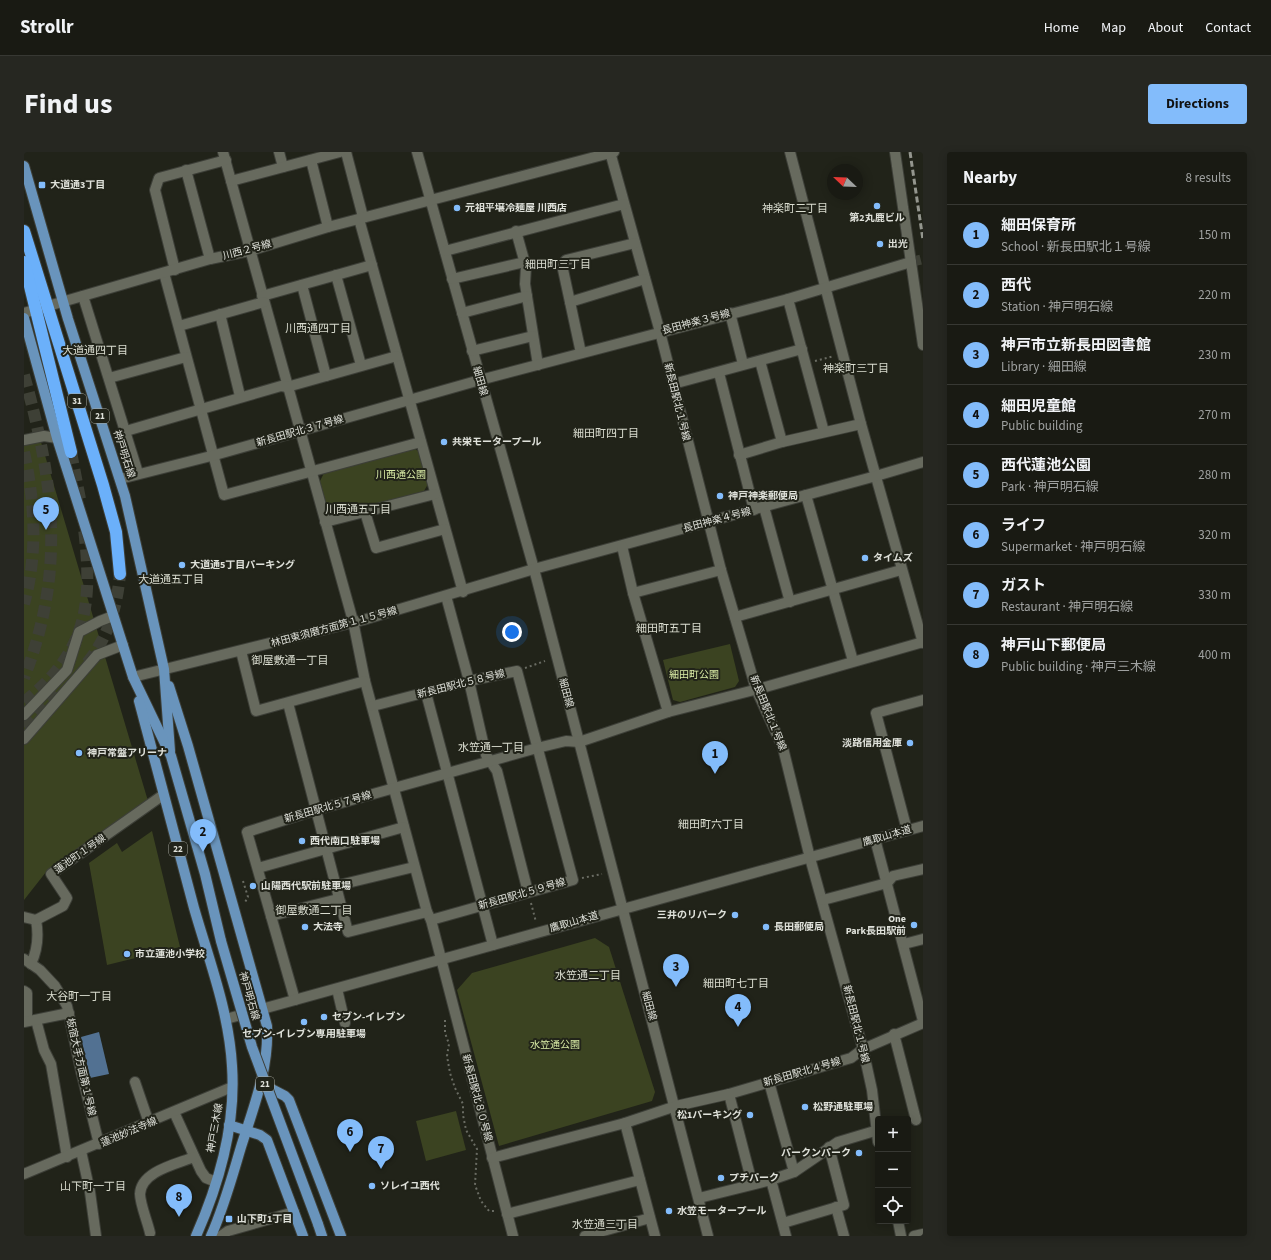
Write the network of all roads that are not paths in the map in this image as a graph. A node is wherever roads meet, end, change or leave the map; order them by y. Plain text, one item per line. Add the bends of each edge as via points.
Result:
1 (279, 152) edge
2 (340, 152) edge
3 (346, 152) edge
4 (417, 152) edge
5 (611, 152) edge
6 (790, 152) edge
7 (895, 152) edge
8 (224, 156) edge
9 (311, 160) junction
10 (24, 166) edge
11 (283, 167) junction
12 (186, 170) junction
13 (231, 181) junction
14 (431, 200) junction
15 (624, 204) junction
16 (361, 218) junction
17 (328, 227) junction
18 (24, 231) edge
19 (516, 231) junction
20 (635, 243) junction
21 (249, 251) junction
22 (445, 251) junction
23 (210, 259) junction
24 (24, 262) edge
25 (525, 262) junction
26 (911, 262) junction
27 (372, 265) junction
28 (175, 270) junction
29 (164, 273) junction
30 (336, 275) junction
31 (452, 279) junction
32 (645, 279) junction
33 (302, 285) junction
34 (824, 287) junction
35 (82, 296) junction
36 (527, 296) junction
37 (263, 299) junction
38 (788, 299) junction
39 (63, 301) junction
40 (570, 302) junction
41 (42, 308) junction
42 (24, 312) edge
43 (462, 313) junction
44 (730, 313) junction
45 (220, 314) junction
46 (24, 318) edge
47 (179, 326) junction
48 (660, 332) junction
49 (533, 336) junction
50 (923, 345) edge
51 (802, 349) junction
52 (472, 351) junction
53 (581, 353) junction
54 (397, 356) junction
55 (186, 357) junction
56 (760, 361) junction
57 (743, 364) junction
58 (538, 365) junction
59 (361, 366) junction
60 (718, 373) junction
61 (326, 376) junction
62 (108, 378) junction
63 (480, 380) junction
64 (673, 384) junction
65 (287, 387) junction
66 (240, 396) junction
67 (410, 401) junction
68 (201, 409) junction
69 (861, 424) junction
70 (126, 431) junction
71 (300, 431) junction
72 (824, 432) junction
73 (57, 438) junction
74 (24, 440) edge
75 (421, 442) junction
76 (782, 442) junction
77 (71, 452) tunnel mouth
78 (215, 455) junction
79 (739, 455) junction
80 (923, 462) edge
81 (311, 471) junction
82 (138, 473) junction
83 (876, 476) junction
84 (120, 479) junction
85 (435, 494) junction
86 (806, 495) junction
87 (759, 508) junction
88 (366, 512) junction
89 (325, 522) junction
90 (709, 523) junction
91 (445, 529) junction
92 (622, 546) junction
93 (534, 569) junction
94 (721, 570) junction
95 (901, 570) junction
96 (120, 574) tunnel mouth
97 (834, 590) junction
98 (463, 592) junction
99 (633, 593) junction
100 (446, 596) junction
101 (790, 602) junction
102 (113, 616) junction
103 (735, 617) junction
104 (353, 621) junction
105 (923, 642) edge
106 (123, 645) junction
107 (241, 651) junction
108 (853, 661) junction
109 (164, 669) junction
110 (133, 677) junction
111 (365, 681) junction
112 (469, 681) junction
113 (756, 690) junction
114 (426, 693) junction
115 (923, 700) edge
116 (288, 703) junction
117 (373, 706) junction
118 (668, 712) junction
119 (24, 715) edge
120 (24, 739) edge
121 (579, 742) junction
122 (537, 748) junction
123 (171, 756) junction
124 (493, 762) junction
125 (447, 775) junction
126 (393, 788) junction
127 (164, 795) junction
128 (316, 810) junction
129 (923, 826) edge
130 (404, 827) junction
131 (907, 830) junction
132 (875, 839) junction
133 (326, 849) junction
134 (810, 858) junction
135 (414, 867) junction
136 (258, 868) junction
137 (923, 869) edge
138 (886, 883) junction
139 (335, 886) junction
140 (528, 892) junction
141 (338, 899) junction
142 (823, 900) junction
143 (482, 905) junction
144 (623, 909) junction
145 (271, 916) junction
146 (429, 916) junction
147 (24, 917) edge
148 (36, 920) junction
149 (923, 939) edge
150 (904, 944) junction
151 (493, 945) junction
152 (441, 960) junction
153 (27, 962) edge
154 (337, 989) junction
155 (24, 991) edge
156 (294, 1000) junction
157 (261, 1009) junction
158 (69, 1013) junction
159 (226, 1019) junction
160 (29, 1021) edge
161 (923, 1022) edge
162 (345, 1023) dead end
163 (894, 1034) junction
164 (863, 1049) junction
165 (135, 1082) dead end
166 (769, 1082) junction
167 (262, 1084) junction
168 (232, 1087) junction
169 (729, 1094) junction
170 (676, 1106) junction
171 (174, 1112) junction
172 (875, 1116) edge
173 (916, 1120) edge
174 (149, 1123) junction
175 (625, 1123) junction
176 (229, 1125) junction
177 (246, 1131) junction
178 (875, 1132) edge
179 (99, 1144) junction
180 (829, 1147) junction
181 (81, 1151) junction
182 (67, 1157) junction
183 (194, 1157) junction
184 (492, 1158) junction
185 (794, 1172) junction
186 (24, 1174) edge
187 (640, 1180) junction
188 (771, 1180) junction
189 (216, 1182) junction
190 (752, 1183) junction
191 (699, 1198) junction
192 (836, 1207) junction
193 (294, 1212) junction
194 (503, 1212) junction
195 (650, 1218) junction
196 (783, 1223) junction
197 (899, 1224) edge
198 (150, 1233) dead end
199 (923, 1234) edge
200 (96, 1236) edge
201 (196, 1236) edge
202 (211, 1236) edge
203 (221, 1236) edge
204 (303, 1236) edge
205 (322, 1236) edge
206 (341, 1236) edge
207 (513, 1236) edge
208 (585, 1236) edge
209 (655, 1236) edge
210 (708, 1236) edge
211 (786, 1236) edge
212 (844, 1236) edge
213 (901, 1236) edge
214 (914, 1236) edge

1 - 11 street
2 - 9 street
3 - 16 street
4 - 14 street, 細田線
5 - 14 street, 川西２号線
5 - 15 street, 新長田駅北１号線
6 - 34 street
7 - 26 street
8 - 12 street
8 - 13 street, 新長田駅北８０号線
9 - 11 street
9 - 17 street
10 - 39 main road, 神戸明石線 / 21
11 - 13 street
12 - 23 street
12 - 28 street via 159,178 155,190
13 - 21 street, 新長田駅北８０号線
14 - 16 street, 川西２号線
14 - 22 street, 細田線
15 - 19 street
15 - 20 street, 新長田駅北１号線
16 - 17 street, 川西２号線
16 - 27 street
17 - 21 street, 川西２号線
18 - 41 highway, 31
19 - 22 street
19 - 25 street
20 - 32 street, 新長田駅北１号線
20 - 40 street via 566,260 562,265
21 - 23 street, 川西２号線
21 - 37 street, 新長田駅北８０号線
22 - 31 street, 細田線
23 - 28 street, 川西２号線
24 - 41 highway, 31
25 - 31 street
25 - 36 street
26 - 34 street, 長田神楽３号線
26 - 50 street
27 - 30 street
27 - 54 street
28 - 29 street, 川西２号線
29 - 35 street, 川西２号線
29 - 47 street
30 - 33 street
30 - 59 street
31 - 43 street, 細田線
32 - 40 street
32 - 48 street, 新長田駅北１号線
33 - 37 street
33 - 61 street
34 - 38 street, 長田神楽３号線
34 - 69 street
35 - 39 street, 川西２号線
35 - 62 street
36 - 43 street
36 - 49 street
37 - 45 street
37 - 65 street, 新長田駅北８０号線
38 - 44 street, 長田神楽３号線
38 - 51 street
39 - 41 street, 川西２号線
39 - 84 main road, 神戸明石線 / 21
40 - 53 street
41 - 42 street, 川西２号線
41 - 77 highway, 31
41 - 96 highway, 31 via 103,485 116,532
43 - 52 street, 細田線
44 - 48 street, 長田神楽３号線
44 - 57 street
45 - 47 street
45 - 66 street
46 - 73 main road, 神戸明石線 / 21
47 - 55 street
48 - 53 street, 長田神楽３号線
48 - 64 street, 新長田駅北１号線
49 - 52 street
49 - 58 street
51 - 56 street
51 - 72 street
52 - 63 street, 細田線
53 - 58 street, 長田神楽３号線
54 - 59 street
54 - 67 street
55 - 62 street
55 - 68 street
56 - 57 street
56 - 76 street
57 - 60 street
58 - 63 street, 長田神楽３号線
59 - 61 street
60 - 64 street
60 - 79 street
61 - 65 street
62 - 70 street
63 - 67 street, 新長田駅北３７号線
63 - 93 street, 細田線
64 - 90 street, 新長田駅北１号線
65 - 66 street via 281,386
65 - 71 street, 新長田駅北８０号線
66 - 68 street
67 - 71 street, 新長田駅北３７号線
67 - 75 street
68 - 70 street
68 - 78 street
69 - 72 street
69 - 83 street
70 - 82 street
71 - 78 street, 新長田駅北３７号線
71 - 81 street, 新長田駅北８０号線
72 - 76 street
73 - 74 street via 44,436
73 - 102 main road, 神戸明石線 / 21
75 - 81 street
75 - 85 street
76 - 79 street
78 - 81 street via 224,495
78 - 82 street, 新長田駅北３７号線
79 - 87 street
80 - 83 street, 長田神楽４号線
81 - 89 street, 新長田駅北８０号線
82 - 84 street, 新長田駅北３７号線
83 - 86 street, 長田神楽４号線
83 - 95 street
84 - 109 main road, 神戸明石線 / 21
85 - 88 street
85 - 91 street
86 - 87 street, 長田神楽４号線
86 - 97 street
87 - 90 street, 長田神楽４号線
87 - 101 street
88 - 89 street
88 - 91 street via 376,548
89 - 104 street, 新長田駅北８０号線
90 - 92 street, 長田神楽４号線
90 - 94 street, 新長田駅北１号線
91 - 98 street
92 - 93 street, 長田神楽４号線
92 - 99 street
93 - 98 street, 林田東須磨方面第１１５号線
93 - 121 street, 細田線
94 - 99 street
94 - 103 street, 新長田駅北１号線
95 - 97 street
95 - 105 street
97 - 101 street
97 - 108 street
98 - 100 street, 林田東須磨方面第１１５号線
99 - 118 street
100 - 104 street, 林田東須磨方面第１１５号線
100 - 112 street
101 - 103 street
102 - 106 main road, 神戸明石線 / 21
102 - 119 street via 79,632 67,670
103 - 113 street, 新長田駅北１号線
104 - 107 street, 林田東須磨方面第１１５号線
104 - 111 street, 新長田駅北８０号線
105 - 108 street, 新長田駅北５７号線
106 - 110 main road, 神戸明石線 / 21
106 - 120 street via 97,655
107 - 109 street, 林田東須磨方面第１１５号線
107 - 116 street via 256,711
108 - 113 street, 新長田駅北５７号線
109 - 110 street, 林田東須磨方面第１１５号線
109 - 123 main road, 神戸明石線 / 21
109 - 157 main road
110 - 123 main road, 神戸明石線 / 21
110 - 127 main road, 22
111 - 116 street
111 - 117 street, 新長田駅北８０号線
112 - 114 street, 新長田駅北５８号線
112 - 122 street, 新長田駅北５８号線 via 517,670
112 - 124 street via 486,755
113 - 118 street, 新長田駅北５７号線
113 - 134 street, 新長田駅北１号線 via 783,748
114 - 117 street, 新長田駅北５８号線
114 - 125 street
115 - 131 street via 876,714
116 - 128 street
117 - 126 street, 新長田駅北８０号線
118 - 121 street, 新長田駅北５７号線
121 - 122 street, 新長田駅北５７号線 via 566,741
121 - 144 street, 細田線
122 - 124 street, 新長田駅北５７号線
122 - 140 street, 新長田駅北５９号線 via 573,880
123 - 205 main road, 神戸明石線 / 21, bridge via 252,1047
124 - 125 street, 新長田駅北５７号線
124 - 140 street
125 - 126 street, 新長田駅北５７号線
125 - 143 street
126 - 128 street, 新長田駅北５７号線
126 - 130 street, 新長田駅北８０号線
127 - 148 street, 蓮池町１号線 via 51,874 67,898 63,906
127 - 159 main road, 22
128 - 133 street
128 - 136 street, 新長田駅北５７号線 via 247,832
129 - 131 street, 鷹取山本道
130 - 133 street
130 - 135 street, 新長田駅北８０号線
131 - 132 street, 鷹取山本道
132 - 134 street, 鷹取山本道
132 - 138 street
133 - 136 street
133 - 139 street
134 - 142 street, 新長田駅北１号線
134 - 144 street, 鷹取山本道
135 - 139 street
135 - 146 street, 新長田駅北８０号線
136 - 145 street, 新長田駅北５７号線
137 - 138 street via 894,876
138 - 142 street
138 - 150 street
139 - 141 street
140 - 143 street, 新長田駅北５９号線
141 - 145 street
141 - 146 street, 新長田駅北５９号線 via 348,932
142 - 164 street, 新長田駅北１号線
143 - 146 street, 新長田駅北５９号線
143 - 151 street
144 - 151 street, 鷹取山本道
144 - 170 street, 細田線
145 - 156 street, 新長田駅北５７号線
146 - 152 street, 新長田駅北８０号線
147 - 148 street
148 - 153 street via 39,935 36,953
149 - 150 street
150 - 161 street
151 - 152 street, 鷹取山本道
152 - 154 street, 鷹取山本道
152 - 184 street, 新長田駅北８０号線
153 - 158 street, 板宿大手方面第１号線 via 40,970 55,986 68,1006
154 - 156 street, 鷹取山本道
154 - 162 street
155 - 160 street via 27,993
156 - 157 street, 鷹取山本道
157 - 159 street, 鷹取山本道
157 - 167 main road via 268,1036
158 - 160 street
158 - 179 street, 板宿大手方面第１号線
159 - 168 main road, 神戸三木線 / 22
160 - 182 street via 51,1064
161 - 163 street, 新長田駅北４号線
163 - 164 street, 新長田駅北４号線
163 - 173 street
164 - 166 street, 新長田駅北４号線 via 851,1058
164 - 172 street, 新長田駅北１号線
165 - 174 street
166 - 169 street, 新長田駅北４号線
166 - 185 street
167 - 177 main road
167 - 206 main road via 289,1100
168 - 171 street, 蓮池妙法寺線
168 - 176 main road, 神戸三木線 / 22
169 - 170 street, 新長田駅北４号線
169 - 190 street
170 - 175 street, 新長田駅北４号線
170 - 191 street, 細田線
171 - 174 street, 蓮池妙法寺線
171 - 183 street
174 - 179 street, 蓮池妙法寺線
175 - 184 street, 新長田駅北４号線
175 - 187 street
176 - 177 main road
176 - 189 main road, 神戸三木線 / 22
177 - 193 main road via 267,1140
177 - 202 main road
178 - 180 street
179 - 181 street, 蓮池妙法寺線
180 - 185 street
180 - 192 street via 844,1204
181 - 182 street, 蓮池妙法寺線
181 - 200 street
182 - 186 street, 蓮池妙法寺線
183 - 189 street via 206,1178
183 - 198 street via 154,1173 142,1186 140,1194
184 - 194 street, 新長田駅北８０号線
185 - 188 street
187 - 194 street
187 - 195 street
188 - 190 street
188 - 196 street
189 - 201 main road, 神戸三木線 / 22
190 - 191 street
191 - 210 street, 細田線
192 - 196 street
192 - 212 street
193 - 203 street via 228,1231
193 - 204 main road
194 - 207 street, 新長田駅北８０号線
195 - 208 street
195 - 209 street
196 - 211 street
197 - 213 street
199 - 214 street

